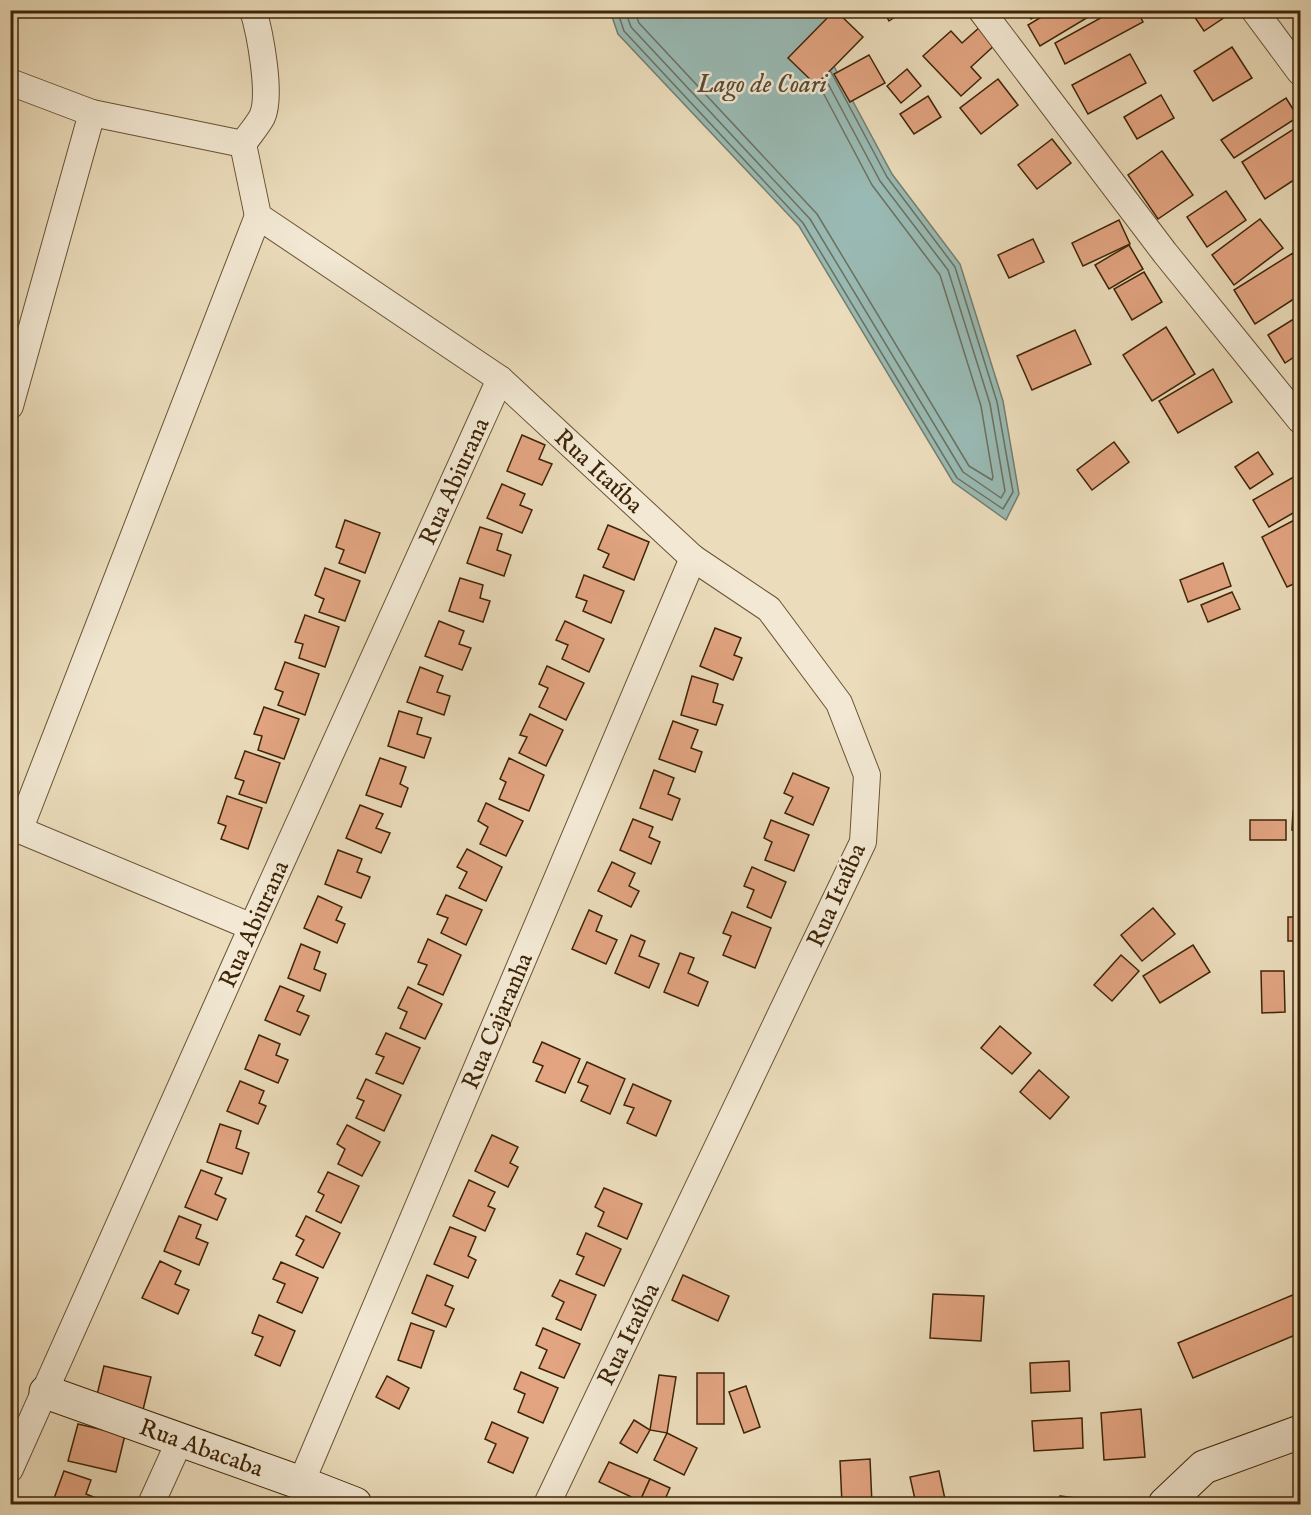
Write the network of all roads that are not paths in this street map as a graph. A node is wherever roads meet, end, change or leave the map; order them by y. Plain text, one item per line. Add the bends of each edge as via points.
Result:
1 (254, 10) edge
2 (981, 10) edge
3 (1254, 10) edge
4 (1300, 72) edge
5 (10, 82) edge
6 (92, 113) junction
7 (243, 144) junction
8 (258, 216) junction
9 (500, 379) junction
10 (10, 406) edge
11 (1300, 420) edge
12 (693, 558) junction
13 (15, 829) edge
14 (252, 927) junction
15 (46, 1392) junction
16 (1300, 1432) edge
17 (180, 1440) junction
18 (10, 1469) edge
19 (301, 1483) junction
20 (151, 1504) edge
21 (355, 1504) edge
22 (547, 1504) edge
23 (1165, 1504) edge

1 - 7 street via 262,40 265,94 263,116
2 - 11 street via 1165,253
3 - 4 street
5 - 6 street
6 - 7 street
6 - 10 street
7 - 8 street
8 - 9 street, Rua Itaúba
8 - 13 street
9 - 12 street, Rua Itaúba
9 - 14 street, Rua Abiurana
12 - 19 street, Rua Cajaranha
12 - 22 street, Rua Itaúba via 769,609 839,703 867,775 863,842
13 - 14 street
14 - 15 street, Rua Abiurana
15 - 17 street, Rua Abacaba
15 - 18 street, Rua Abiurana
16 - 23 street via 1204,1467
17 - 19 street, Rua Abacaba
17 - 20 street
19 - 21 street, Rua Abacaba

